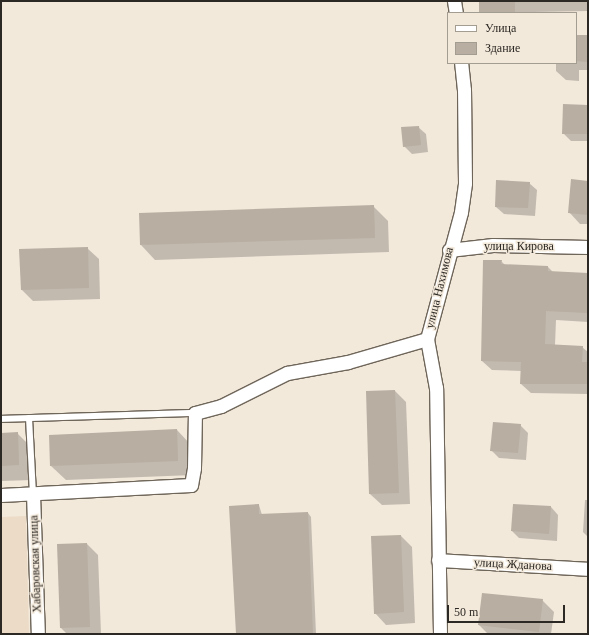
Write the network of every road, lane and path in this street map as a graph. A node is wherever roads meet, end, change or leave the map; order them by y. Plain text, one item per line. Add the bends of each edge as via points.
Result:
1 (454, 1) edge
2 (456, 12) edge
3 (461, 64) edge
4 (588, 247) edge
5 (449, 250) junction
6 (428, 338) junction
7 (195, 413) junction
8 (29, 418) junction
9 (1, 419) edge
10 (33, 494) junction
11 (1, 496) edge
12 (438, 560) junction
13 (588, 569) edge
14 (38, 634) edge
15 (440, 634) edge

1 - 2 street
3 - 5 street, улица Нахимова via 464,90 465,183 461,212
4 - 5 street, улица Кирова via 493,245
5 - 6 street, улица Нахимова
6 - 7 street via 348,362 287,373 221,406
6 - 12 street, улица Нахимова via 436,388
7 - 8 lane
7 - 10 street via 194,468 190,485
8 - 9 lane
8 - 10 lane
10 - 11 street
10 - 14 street, Хабаровская улица
12 - 13 street, улица Жданова
12 - 15 street, улица Нахимова

